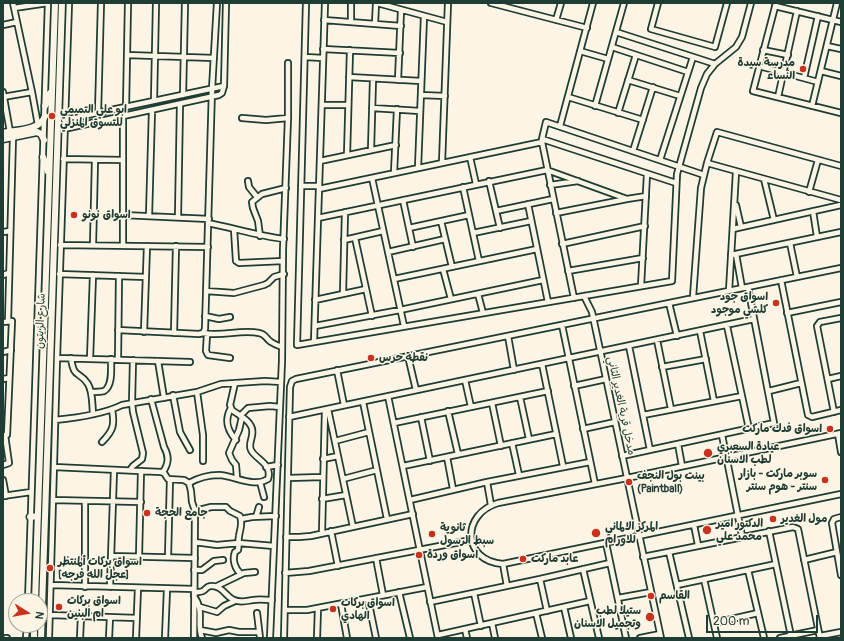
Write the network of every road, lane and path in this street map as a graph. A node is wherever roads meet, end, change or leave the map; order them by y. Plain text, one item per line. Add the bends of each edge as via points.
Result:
1 (48, 3) edge
2 (54, 3) edge
3 (69, 3) edge
4 (102, 3) edge
5 (128, 3) edge
6 (156, 3) edge
7 (185, 3) edge
8 (217, 3) edge
9 (226, 3) edge
10 (306, 3) edge
11 (325, 3) edge
12 (352, 3) edge
13 (376, 3) edge
14 (448, 3) edge
15 (491, 3) edge
16 (561, 3) edge
17 (594, 3) edge
18 (624, 3) edge
19 (658, 3) edge
20 (726, 3) edge
21 (751, 3) edge
22 (837, 3) edge
23 (62, 4) edge
24 (500, 4) edge
25 (775, 4) edge
26 (14, 5) edge
27 (401, 10) junction
28 (797, 11) junction
29 (424, 16) junction
30 (818, 16) junction
31 (324, 20) junction
32 (556, 20) junction
33 (833, 20) junction
34 (17, 22) junction
35 (351, 22) junction
36 (447, 22) junction
37 (841, 22) edge
38 (375, 24) junction
39 (3, 25) edge
40 (401, 26) junction
41 (54, 28) junction
42 (61, 28) junction
43 (586, 28) junction
44 (616, 32) junction
45 (53, 43) junction
46 (61, 43) junction
47 (827, 46) junction
48 (612, 48) junction
49 (323, 49) junction
50 (841, 49) edge
51 (350, 50) junction
52 (763, 50) junction
53 (580, 51) junction
54 (400, 53) junction
55 (127, 55) junction
56 (636, 55) junction
57 (788, 55) junction
58 (155, 56) junction
59 (184, 57) junction
60 (305, 57) junction
61 (693, 57) junction
62 (214, 58) junction
63 (323, 58) junction
64 (608, 59) junction
65 (288, 63) dead end
66 (716, 64) junction
67 (759, 66) junction
68 (821, 71) junction
69 (688, 72) junction
70 (784, 73) junction
71 (841, 76) edge
72 (349, 77) junction
73 (804, 78) junction
74 (373, 79) junction
75 (398, 80) junction
76 (628, 80) junction
77 (421, 81) junction
78 (818, 82) junction
79 (52, 86) junction
80 (224, 86) junction
81 (653, 87) junction
82 (212, 88) junction
83 (32, 92) junction
84 (62, 94) junction
85 (183, 95) junction
86 (421, 95) junction
87 (3, 96) edge
88 (445, 96) junction
89 (680, 96) junction
90 (212, 97) junction
91 (568, 97) junction
92 (778, 97) junction
93 (154, 101) junction
94 (180, 104) junction
95 (322, 105) junction
96 (348, 105) junction
97 (45, 106) junction
98 (595, 106) junction
99 (812, 106) junction
100 (126, 107) junction
101 (372, 108) junction
102 (152, 110) junction
103 (397, 110) junction
104 (420, 111) junction
105 (98, 113) junction
106 (618, 113) junction
107 (841, 113) edge
108 (44, 116) junction
109 (123, 116) junction
110 (242, 118) dead end
111 (288, 118) junction
112 (64, 120) junction
113 (643, 120) junction
114 (560, 126) junction
115 (34, 128) junction
116 (64, 128) junction
117 (3, 133) edge
118 (12, 134) junction
119 (3, 139) edge
120 (44, 140) junction
121 (542, 140) junction
122 (396, 145) junction
123 (371, 150) junction
124 (633, 151) junction
125 (347, 155) junction
126 (43, 157) junction
127 (470, 157) junction
128 (63, 159) junction
129 (95, 160) junction
130 (123, 160) junction
131 (660, 160) junction
132 (818, 160) junction
133 (320, 161) junction
134 (442, 163) junction
135 (707, 164) junction
136 (679, 166) junction
137 (841, 166) edge
138 (60, 168) junction
139 (418, 168) junction
140 (547, 170) junction
141 (736, 172) junction
142 (394, 173) junction
143 (647, 174) junction
144 (704, 175) junction
145 (372, 178) junction
146 (49, 179) junction
147 (764, 179) junction
148 (248, 180) dead end
149 (489, 181) junction
150 (579, 181) junction
151 (676, 183) junction
152 (476, 184) junction
153 (550, 185) junction
154 (302, 186) junction
155 (319, 187) junction
156 (463, 187) junction
157 (286, 188) junction
158 (809, 192) junction
159 (646, 196) junction
160 (257, 197) junction
161 (553, 199) junction
162 (627, 199) junction
163 (403, 200) junction
164 (734, 200) junction
165 (841, 200) edge
166 (528, 204) junction
167 (378, 205) junction
168 (841, 205) edge
169 (496, 211) junction
170 (813, 211) junction
171 (344, 212) junction
172 (556, 213) junction
173 (123, 215) junction
174 (469, 215) junction
175 (149, 216) junction
176 (47, 217) junction
177 (178, 217) junction
178 (55, 218) junction
179 (318, 218) junction
180 (774, 220) junction
181 (208, 221) junction
182 (441, 221) junction
183 (532, 221) junction
184 (645, 226) junction
185 (741, 227) junction
186 (409, 228) junction
187 (500, 228) junction
188 (234, 229) junction
189 (733, 229) junction
190 (10, 230) junction
191 (383, 231) junction
192 (3, 232) edge
193 (841, 232) edge
194 (473, 233) junction
195 (46, 234) junction
196 (54, 234) junction
197 (260, 236) junction
198 (817, 237) junction
199 (355, 238) junction
200 (284, 239) junction
201 (445, 239) junction
202 (344, 240) junction
203 (790, 243) junction
204 (562, 244) junction
205 (60, 245) junction
206 (93, 245) junction
207 (123, 246) junction
208 (148, 246) junction
209 (176, 246) junction
210 (413, 246) junction
211 (208, 247) junction
212 (537, 249) junction
213 (388, 252) junction
214 (734, 255) junction
215 (643, 258) junction
216 (284, 261) junction
217 (479, 261) junction
218 (452, 267) junction
219 (841, 268) edge
220 (443, 269) junction
221 (568, 271) junction
222 (9, 273) junction
223 (59, 274) junction
224 (284, 274) junction
225 (3, 275) edge
226 (93, 275) junction
227 (119, 276) junction
228 (146, 277) junction
229 (797, 277) junction
230 (394, 280) junction
231 (543, 280) junction
232 (781, 280) junction
233 (641, 286) junction
234 (56, 287) junction
235 (748, 287) junction
236 (366, 288) junction
237 (742, 288) junction
238 (206, 290) junction
239 (729, 291) junction
240 (344, 293) junction
241 (478, 294) junction
242 (584, 296) junction
243 (693, 297) junction
244 (574, 298) junction
245 (316, 300) junction
246 (451, 300) junction
247 (548, 302) junction
248 (841, 302) edge
249 (669, 303) junction
250 (400, 310) junction
251 (483, 313) junction
252 (787, 313) junction
253 (205, 316) junction
254 (372, 316) junction
255 (230, 317) dead end
256 (593, 318) junction
257 (841, 318) edge
258 (754, 319) junction
259 (6, 322) edge
260 (562, 325) junction
261 (315, 326) junction
262 (404, 326) junction
263 (727, 326) junction
264 (118, 330) junction
265 (700, 331) junction
266 (144, 332) junction
267 (174, 333) junction
268 (205, 333) junction
269 (508, 336) junction
270 (677, 336) junction
271 (657, 340) junction
272 (314, 342) junction
273 (629, 346) junction
274 (282, 347) junction
275 (10, 350) junction
276 (600, 351) junction
277 (3, 352) edge
278 (408, 356) junction
279 (57, 358) junction
280 (71, 358) junction
281 (230, 358) dead end
282 (569, 358) junction
283 (90, 359) junction
284 (706, 359) junction
285 (111, 360) junction
286 (118, 360) junction
287 (134, 360) junction
288 (158, 361) junction
289 (190, 362) dead end
290 (542, 364) junction
291 (662, 367) junction
292 (338, 370) junction
293 (514, 370) junction
294 (841, 376) edge
295 (10, 378) junction
296 (3, 379) edge
297 (606, 379) junction
298 (828, 379) junction
299 (465, 380) junction
300 (281, 382) junction
301 (235, 383) junction
302 (801, 383) junction
303 (574, 386) junction
304 (416, 390) junction
305 (769, 390) junction
306 (548, 391) junction
307 (91, 392) junction
308 (197, 392) junction
309 (173, 396) junction
310 (388, 396) junction
311 (742, 396) junction
312 (520, 397) junction
313 (164, 398) junction
314 (151, 399) junction
315 (714, 401) junction
316 (363, 402) junction
317 (132, 403) junction
318 (492, 403) junction
319 (344, 406) junction
320 (280, 407) junction
321 (471, 407) junction
322 (6, 408) edge
323 (231, 408) junction
324 (327, 409) junction
325 (671, 409) junction
326 (112, 410) junction
327 (841, 410) edge
328 (448, 411) junction
329 (834, 412) junction
330 (93, 413) junction
331 (643, 415) junction
332 (241, 416) junction
333 (290, 417) junction
334 (421, 417) junction
335 (55, 420) junction
336 (615, 422) junction
337 (394, 423) junction
338 (583, 429) junction
339 (749, 429) junction
340 (369, 432) junction
341 (556, 434) junction
342 (839, 434) edge
343 (4, 435) edge
344 (722, 435) junction
345 (236, 440) junction
346 (529, 440) junction
347 (334, 441) junction
348 (102, 442) dead end
349 (512, 443) junction
350 (678, 444) junction
351 (501, 446) junction
352 (190, 450) dead end
353 (650, 450) junction
354 (841, 452) edge
355 (458, 454) junction
356 (338, 456) junction
357 (622, 456) junction
358 (726, 456) junction
359 (447, 457) junction
360 (323, 459) junction
361 (203, 460) dead end
362 (430, 461) junction
363 (590, 462) junction
364 (3, 464) edge
365 (278, 465) junction
366 (403, 466) junction
367 (563, 466) junction
368 (682, 466) junction
369 (54, 467) junction
370 (266, 467) junction
371 (114, 470) junction
372 (130, 470) junction
373 (377, 470) junction
374 (141, 471) junction
375 (32, 472) junction
376 (40, 472) junction
377 (163, 472) junction
378 (519, 475) junction
379 (322, 477) junction
380 (237, 478) junction
381 (288, 478) junction
382 (627, 478) junction
383 (170, 479) junction
384 (343, 479) junction
385 (3, 480) edge
386 (260, 482) junction
387 (487, 482) junction
388 (189, 483) junction
389 (594, 484) junction
390 (453, 489) junction
391 (31, 492) junction
392 (841, 494) edge
393 (346, 495) junction
394 (4, 496) edge
395 (264, 497) dead end
396 (322, 499) junction
397 (53, 500) junction
398 (410, 500) junction
399 (86, 501) junction
400 (113, 501) junction
401 (141, 502) junction
402 (491, 505) junction
403 (258, 507) dead end
404 (195, 510) junction
405 (45, 513) junction
406 (52, 513) junction
407 (413, 514) junction
408 (38, 516) junction
409 (276, 516) junction
410 (738, 516) junction
411 (30, 517) junction
412 (256, 517) junction
413 (841, 517) edge
414 (241, 519) junction
415 (387, 519) junction
416 (694, 525) junction
417 (353, 527) junction
418 (331, 531) junction
419 (769, 531) junction
420 (322, 533) junction
421 (286, 536) junction
422 (639, 536) junction
423 (742, 536) junction
424 (471, 540) junction
425 (195, 542) junction
426 (238, 543) junction
427 (606, 543) junction
428 (698, 545) junction
429 (274, 546) junction
430 (420, 550) junction
431 (670, 552) junction
432 (837, 552) junction
433 (111, 556) junction
434 (139, 557) junction
435 (168, 557) junction
436 (644, 557) junction
437 (195, 558) junction
438 (376, 558) junction
439 (223, 560) dead end
440 (804, 560) junction
441 (610, 563) junction
442 (503, 564) junction
443 (776, 564) junction
444 (338, 566) junction
445 (583, 569) junction
446 (194, 570) junction
447 (748, 570) junction
448 (255, 572) dead end
449 (285, 573) junction
450 (241, 574) junction
451 (841, 574) edge
452 (36, 576) junction
453 (43, 576) junction
454 (704, 579) junction
455 (540, 580) junction
456 (51, 585) junction
457 (677, 585) junction
458 (217, 586) junction
459 (427, 586) junction
460 (507, 586) junction
461 (85, 587) junction
462 (110, 587) junction
463 (138, 588) junction
464 (167, 589) junction
465 (35, 592) joint
466 (42, 592) junction
467 (399, 592) junction
468 (651, 592) junction
469 (28, 593) edge
470 (194, 593) junction
471 (474, 593) junction
472 (383, 594) junction
473 (618, 598) junction
474 (368, 599) junction
475 (272, 600) junction
476 (235, 601) junction
477 (590, 601) junction
478 (430, 602) junction
479 (341, 604) junction
480 (564, 607) junction
481 (200, 608) junction
482 (318, 608) junction
483 (284, 610) junction
484 (547, 611) junction
485 (257, 613) dead end
486 (536, 613) junction
487 (758, 613) junction
488 (50, 615) junction
489 (81, 616) junction
490 (110, 617) junction
491 (137, 618) junction
492 (492, 623) junction
493 (714, 623) junction
494 (481, 626) junction
495 (465, 629) junction
496 (200, 630) junction
497 (818, 630) junction
498 (259, 632) junction
499 (841, 632) edge
500 (660, 636) edge
501 (791, 636) junction
502 (438, 637) edge
503 (820, 637) edge
504 (41, 638) edge
505 (49, 638) edge
506 (80, 638) edge
507 (109, 638) edge
508 (136, 638) edge
509 (165, 638) edge
510 (194, 638) edge
511 (202, 638) edge
512 (260, 638) edge
513 (270, 638) edge
514 (284, 638) edge
515 (317, 638) edge
516 (347, 638) edge
517 (376, 638) edge
518 (410, 638) edge
519 (467, 638) edge
520 (495, 638) edge
521 (542, 638) edge
522 (570, 638) edge
523 (598, 638) edge
524 (626, 638) edge
525 (640, 638) edge
526 (689, 638) edge
527 (717, 638) edge
528 (764, 638) edge
529 (780, 638) edge

1 - 26 street
1 - 97 street
2 - 41 main road, شارع الزيتون
3 - 84 street
4 - 105 street
5 - 55 street
6 - 58 street
7 - 59 street
8 - 62 street
9 - 80 street
10 - 60 street
11 - 31 street
12 - 35 street
13 - 27 street
13 - 38 street
14 - 36 street
15 - 24 street
16 - 32 street
17 - 43 street
18 - 44 street
19 - 20 street via 650,29 715,46
21 - 66 street via 742,37 736,47
22 - 33 street
23 - 42 main road, شارع الزيتون
24 - 32 street
25 - 28 street
25 - 52 street
26 - 34 street
27 - 29 street
27 - 40 street
28 - 30 street
28 - 57 street
29 - 36 street
29 - 77 street
30 - 33 street
30 - 73 street
31 - 35 street
31 - 49 street
32 - 43 street
33 - 37 street
33 - 47 street
34 - 39 street
34 - 83 street
35 - 38 street
36 - 88 street
38 - 40 street
40 - 54 street
41 - 42 main road
41 - 45 main road, شارع الزيتون
42 - 46 main road, شارع الزيتون
43 - 53 street
44 - 48 street
44 - 61 street
45 - 46 main road
45 - 79 main road, شارع الزيتون
46 - 84 main road, شارع الزيتون
47 - 50 street
47 - 68 street
48 - 56 street
48 - 64 street
49 - 51 street
49 - 63 street
51 - 54 street
51 - 72 street
52 - 57 street
52 - 67 street
53 - 64 street
53 - 91 street
54 - 75 street
55 - 58 street
55 - 100 street
56 - 69 street
56 - 76 street
57 - 70 street
58 - 59 street
58 - 93 street
59 - 62 street
59 - 85 street
60 - 63 street
60 - 154 street
61 - 66 street
61 - 69 street
62 - 82 street
63 - 95 street
64 - 98 street
65 - 111 street
66 - 136 street via 707,74 701,88
67 - 70 street
67 - 92 street via 753,91
68 - 71 street
68 - 78 street
69 - 89 street
70 - 73 street
70 - 92 street
72 - 74 street
72 - 96 street
73 - 78 street
74 - 75 street
74 - 101 street
75 - 77 street
76 - 81 street
76 - 106 street
77 - 86 street
78 - 99 street
79 - 97 main road
79 - 146 main road, شارع الزيتون
80 - 82 street
80 - 90 street via 219,96
81 - 89 street
81 - 113 street
82 - 85 street
82 - 90 street
83 - 87 street
83 - 115 street
84 - 112 street
84 - 138 main road, شارع الزيتون
85 - 93 street
86 - 88 street
86 - 104 street
87 - 118 street
88 - 134 street
89 - 131 street
90 - 94 street
90 - 181 street
91 - 98 street
91 - 114 street
92 - 99 street
93 - 100 street
94 - 102 street
94 - 177 street
95 - 96 street
95 - 133 street
96 - 125 street
97 - 108 street
98 - 106 street
99 - 107 street
100 - 105 street
101 - 103 street
101 - 123 street
102 - 109 street
102 - 175 street
103 - 104 street
103 - 122 street
104 - 139 street
105 - 112 street
106 - 113 street
108 - 115 main road via 43,121
108 - 120 street
109 - 116 street
109 - 130 street
110 - 111 street
111 - 157 street
112 - 116 street
113 - 124 street
114 - 121 street via 546,122
114 - 124 street
115 - 118 main road
115 - 120 main road
116 - 128 street
117 - 118 main road
118 - 119 main road
118 - 190 street
120 - 126 street
121 - 127 street
121 - 140 street
121 - 143 street
122 - 123 street
122 - 142 street
123 - 125 street
124 - 131 street
125 - 133 street
126 - 146 main road
126 - 375 street
127 - 134 street
127 - 152 street
128 - 129 street
128 - 138 street
129 - 130 street
129 - 206 street
130 - 173 street
131 - 136 street
132 - 135 street via 717,132
132 - 137 street
132 - 158 street
133 - 155 street
134 - 139 street
135 - 141 street
135 - 144 street
136 - 144 street
136 - 151 street
138 - 178 main road, شارع الزيتون
138 - 205 street
139 - 142 street
140 - 149 street
140 - 150 street
140 - 153 street
141 - 147 street
141 - 164 street
142 - 145 street
143 - 151 street
143 - 159 street
144 - 243 street via 699,207
145 - 155 street
145 - 167 street
146 - 176 main road, شارع الزيتون
147 - 158 street
147 - 180 street
148 - 160 street via 249,187
149 - 152 street
149 - 169 street
150 - 153 street
150 - 162 street
151 - 233 street via 672,281
152 - 156 street
153 - 161 street
154 - 155 street
154 - 272 street via 297,345
155 - 179 street
156 - 163 street
156 - 174 street
157 - 160 street via 269,191
157 - 200 street
158 - 165 street
159 - 162 street
159 - 184 street
160 - 197 street via 252,202
161 - 166 street
161 - 172 street
162 - 172 street
163 - 167 street
163 - 186 street
164 - 185 street
164 - 189 street
166 - 169 street
166 - 183 street
167 - 171 street
167 - 191 street
168 - 170 street
169 - 187 street
170 - 180 street
170 - 198 street
171 - 179 street
171 - 202 street
172 - 204 street
173 - 175 street
173 - 207 street
174 - 182 street
174 - 194 street
175 - 177 street
176 - 178 main road via 50,220
176 - 195 main road, شارع الزيتون
177 - 181 street
178 - 196 main road, شارع الزيتون
179 - 245 street
180 - 185 street
181 - 188 street
181 - 211 street
182 - 186 street
182 - 201 street
183 - 187 street
183 - 212 street
184 - 204 street
184 - 215 street
185 - 189 street
186 - 210 street
187 - 194 street
188 - 197 street
188 - 216 street via 236,261
189 - 214 street
190 - 192 street
190 - 222 street
191 - 199 street
191 - 213 street
193 - 198 street
194 - 217 street
195 - 196 main road via 51,231
195 - 376 main road, شارع الزيتون
196 - 234 main road, شارع الزيتون
197 - 200 street
198 - 203 street
199 - 202 street
199 - 236 street
200 - 216 street
201 - 210 street
201 - 218 street
202 - 240 street
203 - 214 street
203 - 229 street
204 - 221 street
205 - 206 street
205 - 223 street
206 - 207 street
207 - 208 street
208 - 209 street
208 - 228 street
209 - 211 street
209 - 267 street
210 - 213 street
211 - 238 street
212 - 217 street
212 - 231 street
213 - 230 street
214 - 237 street
214 - 239 street
215 - 221 street
215 - 233 street
216 - 224 street
217 - 218 street
218 - 220 street
219 - 229 street
220 - 230 street
220 - 246 street
221 - 244 street
222 - 225 street
222 - 259 street
223 - 226 street
223 - 234 street
224 - 238 street via 274,277 264,285 234,293
224 - 274 street
226 - 227 street
226 - 283 street
227 - 228 street
227 - 264 street
228 - 266 street
229 - 232 street
230 - 250 street
231 - 241 street
231 - 247 street
232 - 235 street
232 - 252 street
233 - 242 street
234 - 279 street
234 - 405 main road, شارع الزيتون
235 - 237 street
235 - 258 street
236 - 240 street
236 - 254 street
237 - 239 street
238 - 253 street
239 - 243 street
240 - 245 street
241 - 246 street
241 - 251 street
242 - 244 street
242 - 256 street, مدخل قرية الغدير الثاني
243 - 249 street
244 - 247 street
245 - 261 street
246 - 250 street
247 - 251 street
248 - 252 street
249 - 256 street
249 - 270 street
250 - 254 street
250 - 262 street
251 - 262 street
252 - 302 street
253 - 255 street via 219,319
253 - 268 street
254 - 261 street
256 - 260 street
256 - 276 street, مدخل قرية الغدير الثاني
257 - 298 street via 820,322 817,326
258 - 263 street
258 - 305 street
259 - 275 street via 12,321
260 - 269 street
260 - 282 street
261 - 272 street
262 - 272 street
263 - 265 street
263 - 311 street
264 - 266 street
264 - 286 street
265 - 270 street
265 - 284 street
266 - 267 street
267 - 268 street
268 - 274 street via 261,333
268 - 281 street via 208,355
269 - 278 street
269 - 293 street
270 - 271 street
271 - 273 street
271 - 291 street
273 - 276 street
273 - 331 street
274 - 300 street
275 - 277 street
275 - 295 street
276 - 282 street
276 - 297 street, مدخل قرية الغدير الثاني
278 - 292 street
278 - 304 street
279 - 280 street
279 - 335 street
280 - 283 street
280 - 307 street via 74,373 84,379
282 - 290 street
282 - 303 street
283 - 285 street
284 - 291 street
284 - 315 street
285 - 286 street
285 - 307 street via 110,381 106,389
286 - 287 street
287 - 288 street
287 - 317 street
288 - 289 street
288 - 313 street
290 - 293 street
290 - 306 street
291 - 325 street
292 - 319 street
292 - 333 street via 292,381
293 - 299 street
294 - 298 street
295 - 296 street
295 - 322 street
297 - 303 street
297 - 336 street, مدخل قرية الغدير الثاني
298 - 329 street
299 - 304 street
299 - 321 street
300 - 301 street via 264,380
300 - 320 street
301 - 308 street via 220,384
301 - 323 street
302 - 305 street
302 - 329 street via 809,417
303 - 338 street
304 - 310 street
305 - 339 street via 774,423
306 - 312 street
306 - 341 street
307 - 330 street
308 - 309 street
308 - 361 street via 203,435
309 - 313 street
309 - 352 street via 180,432
310 - 316 street
310 - 337 street
311 - 315 street
311 - 339 street
312 - 318 street
312 - 346 street
313 - 314 street
314 - 317 street
314 - 377 street via 168,454 167,467
315 - 325 street
316 - 319 street
316 - 340 street
317 - 326 street
317 - 372 street via 143,453 142,459
318 - 321 street
318 - 351 street
319 - 324 street
320 - 332 street via 255,406 248,408
320 - 365 street
321 - 328 street
322 - 343 street via 7,435
323 - 332 street
323 - 345 street via 227,423 231,435
324 - 333 street
324 - 347 street
324 - 360 street
325 - 331 street
326 - 330 street
326 - 348 street via 113,426
327 - 329 street
328 - 334 street
328 - 355 street
330 - 335 street
331 - 353 street
332 - 345 street
332 - 370 street via 252,426 250,450
333 - 381 street
334 - 337 street
334 - 362 street
335 - 369 street
336 - 338 street
336 - 357 street, مدخل قرية الغدير الثاني
337 - 366 street
338 - 363 street
339 - 344 street
340 - 347 street
340 - 373 street
341 - 346 street
341 - 367 street
342 - 354 street
342 - 358 street
343 - 364 street via 9,463
344 - 350 street
344 - 358 street
345 - 380 street via 229,453 236,465
346 - 349 street
347 - 356 street
349 - 351 street
349 - 378 street
350 - 353 street
350 - 368 street
351 - 355 street
353 - 357 street
355 - 359 street
356 - 360 street
356 - 384 street
357 - 382 street, مدخل قرية الغدير الثاني
358 - 368 street
358 - 410 street
359 - 362 street
359 - 390 street
360 - 379 street
362 - 366 street
363 - 367 street
363 - 389 street
365 - 370 street
365 - 409 street
366 - 398 street
367 - 378 street
368 - 382 street
369 - 371 street
369 - 397 street
370 - 386 street via 268,478
371 - 372 street
371 - 400 street
372 - 374 street
373 - 384 street
373 - 415 street
374 - 377 street
374 - 401 street
375 - 376 main road
375 - 391 street
376 - 408 main road, شارع الزيتون
377 - 383 street via 166,478
378 - 387 street
379 - 381 street
379 - 396 street
380 - 386 street via 253,483
380 - 388 street via 214,475
381 - 421 street
382 - 389 street
382 - 422 street, مدخل قرية الغدير الثاني
383 - 388 street
383 - 435 street
384 - 393 street
385 - 394 street
386 - 395 street
387 - 390 street
387 - 402 street
388 - 404 street
389 - 402 street
390 - 398 street
391 - 394 street
391 - 411 street
392 - 410 street
393 - 396 street
393 - 417 street
396 - 420 street
397 - 399 street
397 - 406 street
398 - 407 street
399 - 400 street
399 - 461 street
400 - 401 street
400 - 433 street
401 - 434 street
402 - 424 street via 477,516 471,530
403 - 412 street
404 - 414 street via 226,507
404 - 425 street
405 - 406 main road
405 - 453 main road, شارع الزيتون
406 - 456 street
407 - 415 street
407 - 430 street
408 - 411 main road
408 - 452 main road, شارع الزيتون
409 - 412 street
409 - 429 street
410 - 416 street
410 - 423 street
411 - 469 street
412 - 414 street
413 - 432 street via 834,519 832,523
414 - 426 street
415 - 417 street
416 - 422 street
416 - 428 street
417 - 418 street
418 - 420 street
418 - 444 street
419 - 423 street
419 - 440 street via 796,527
419 - 443 street
420 - 421 street via 299,537
421 - 449 street
422 - 427 street
422 - 436 street, مدخل قرية الغدير الثاني
423 - 428 street
424 - 430 street
424 - 442 street via 480,554 492,562
425 - 426 street via 217,545
425 - 437 street
426 - 429 street
426 - 450 street via 234,559
427 - 441 street
427 - 442 street
428 - 431 street
429 - 475 street
430 - 438 street
430 - 459 street
431 - 436 street
431 - 457 street
432 - 440 street
432 - 451 street
433 - 434 street
433 - 462 street
434 - 435 street
435 - 437 street
436 - 468 street, مدخل قرية الغدير الثاني
437 - 446 street
438 - 444 street
438 - 472 street
439 - 446 street via 214,561 202,570
440 - 497 street
441 - 445 street
441 - 473 street
442 - 460 street
443 - 447 street
443 - 501 street
444 - 449 street
445 - 455 street
445 - 477 street
446 - 470 street
447 - 454 street
447 - 487 street
448 - 450 street
449 - 483 street
450 - 458 street
452 - 453 main road
452 - 465 main road, شارع الزيتون
453 - 466 main road, شارع الزيتون
454 - 457 street
454 - 493 street
455 - 460 street
455 - 484 street
456 - 461 street
456 - 488 street
457 - 526 street
458 - 470 street via 209,586 201,592
458 - 476 street
459 - 467 street
459 - 478 street
460 - 471 street
461 - 462 street
462 - 463 street
463 - 464 street
463 - 491 street
464 - 470 street
464 - 509 street
465 - 466 main road
466 - 504 main road, شارع الزيتون
467 - 472 street
467 - 518 street
468 - 473 street
468 - 500 street, مدخل قرية الغدير الثاني
470 - 481 street
470 - 510 street
471 - 478 street
471 - 494 street
472 - 474 street
473 - 524 street
474 - 479 street
474 - 517 street
475 - 476 street
475 - 513 street
476 - 481 street via 217,612
477 - 480 street
477 - 523 street
478 - 502 street
479 - 482 street
479 - 516 street
480 - 484 street
480 - 522 street
481 - 496 street
482 - 483 street
482 - 515 street
483 - 514 street
484 - 486 street
485 - 498 street
486 - 492 street
486 - 521 street
487 - 493 street
487 - 528 street
488 - 489 street
488 - 505 street
489 - 490 street
489 - 506 street
490 - 491 street
490 - 507 street
491 - 508 street
492 - 494 street
492 - 520 street
493 - 527 street
494 - 495 street
495 - 502 street
495 - 519 street
496 - 498 street
496 - 511 street
497 - 501 street
497 - 503 street
498 - 512 street
499 - 503 street
500 - 525 street
501 - 529 street

